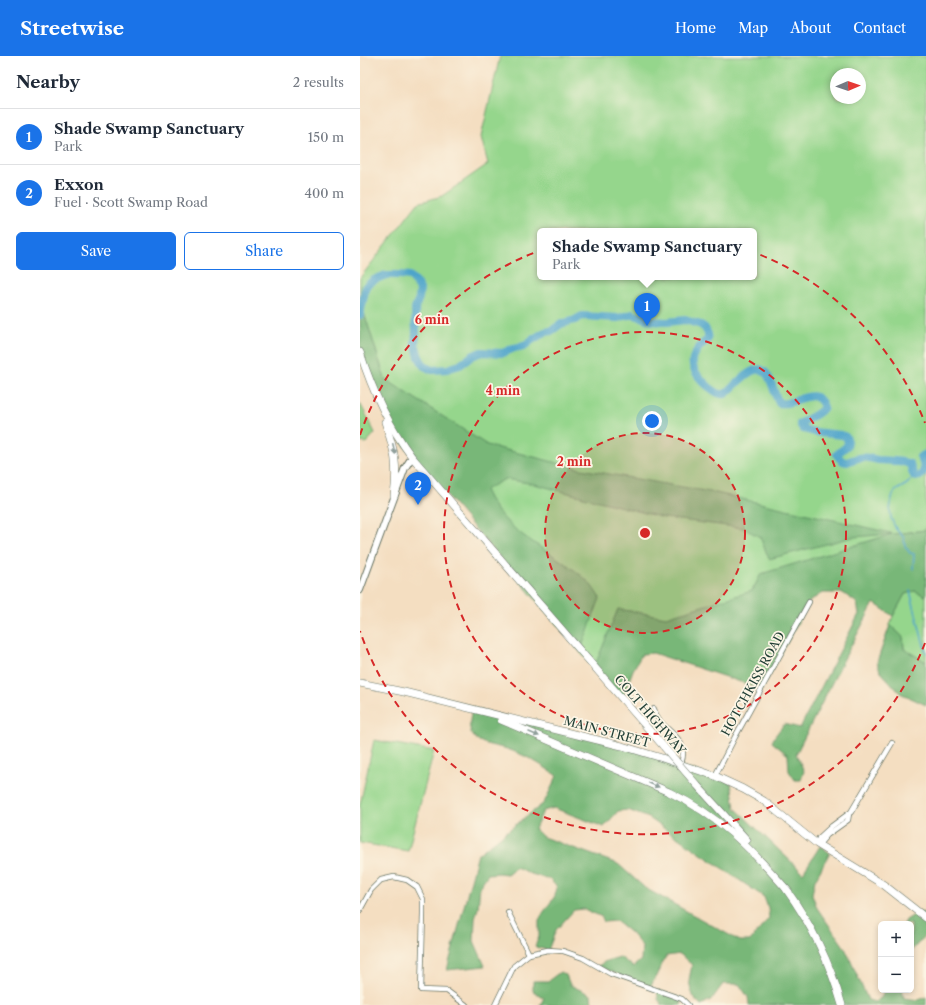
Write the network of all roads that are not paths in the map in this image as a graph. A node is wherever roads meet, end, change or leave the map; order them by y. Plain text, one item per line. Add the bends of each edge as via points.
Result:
1 (360, 352) edge
2 (376, 399) junction
3 (412, 457) junction
4 (394, 496) junction
5 (360, 590) edge
6 (809, 602) dead end
7 (360, 682) edge
8 (472, 709) junction
9 (654, 709) dead end
10 (892, 743) dead end
11 (682, 764) junction
12 (715, 776) junction
13 (817, 844) junction
14 (788, 892) junction
15 (360, 910) edge
16 (508, 912) dead end
17 (926, 918) edge
18 (529, 954) junction
19 (466, 1005) edge
20 (496, 1005) edge
21 (688, 1005) edge
22 (842, 1005) edge

1 - 2 highway
2 - 3 highway, COLT HIGHWAY
2 -> 4 highway via 394,451 397,469
3 - 4 main road
3 - 14 highway, COLT HIGHWAY, bridge via 765,861
4 - 5 main road
6 - 12 street, HOTCHKISS ROAD
7 - 8 highway, MAIN STREET
8 - 11 highway, MAIN STREET via 622,746
8 -> 14 highway via 689,802 736,836
9 - 11 street via 660,721 683,746
10 - 13 street via 849,814 819,838
11 - 12 highway, MAIN STREET
12 - 13 highway, MAIN STREET via 764,801
13 - 17 highway, MAIN STREET via 884,885
14 - 22 highway, COLT HIGHWAY via 805,916 822,949
15 - 19 street via 371,890 381,880 394,877 407,880 417,887 422,899 423,913 421,990 447,991
16 - 18 street
18 - 20 street via 514,966
18 - 21 street via 563,950 611,974 682,999

